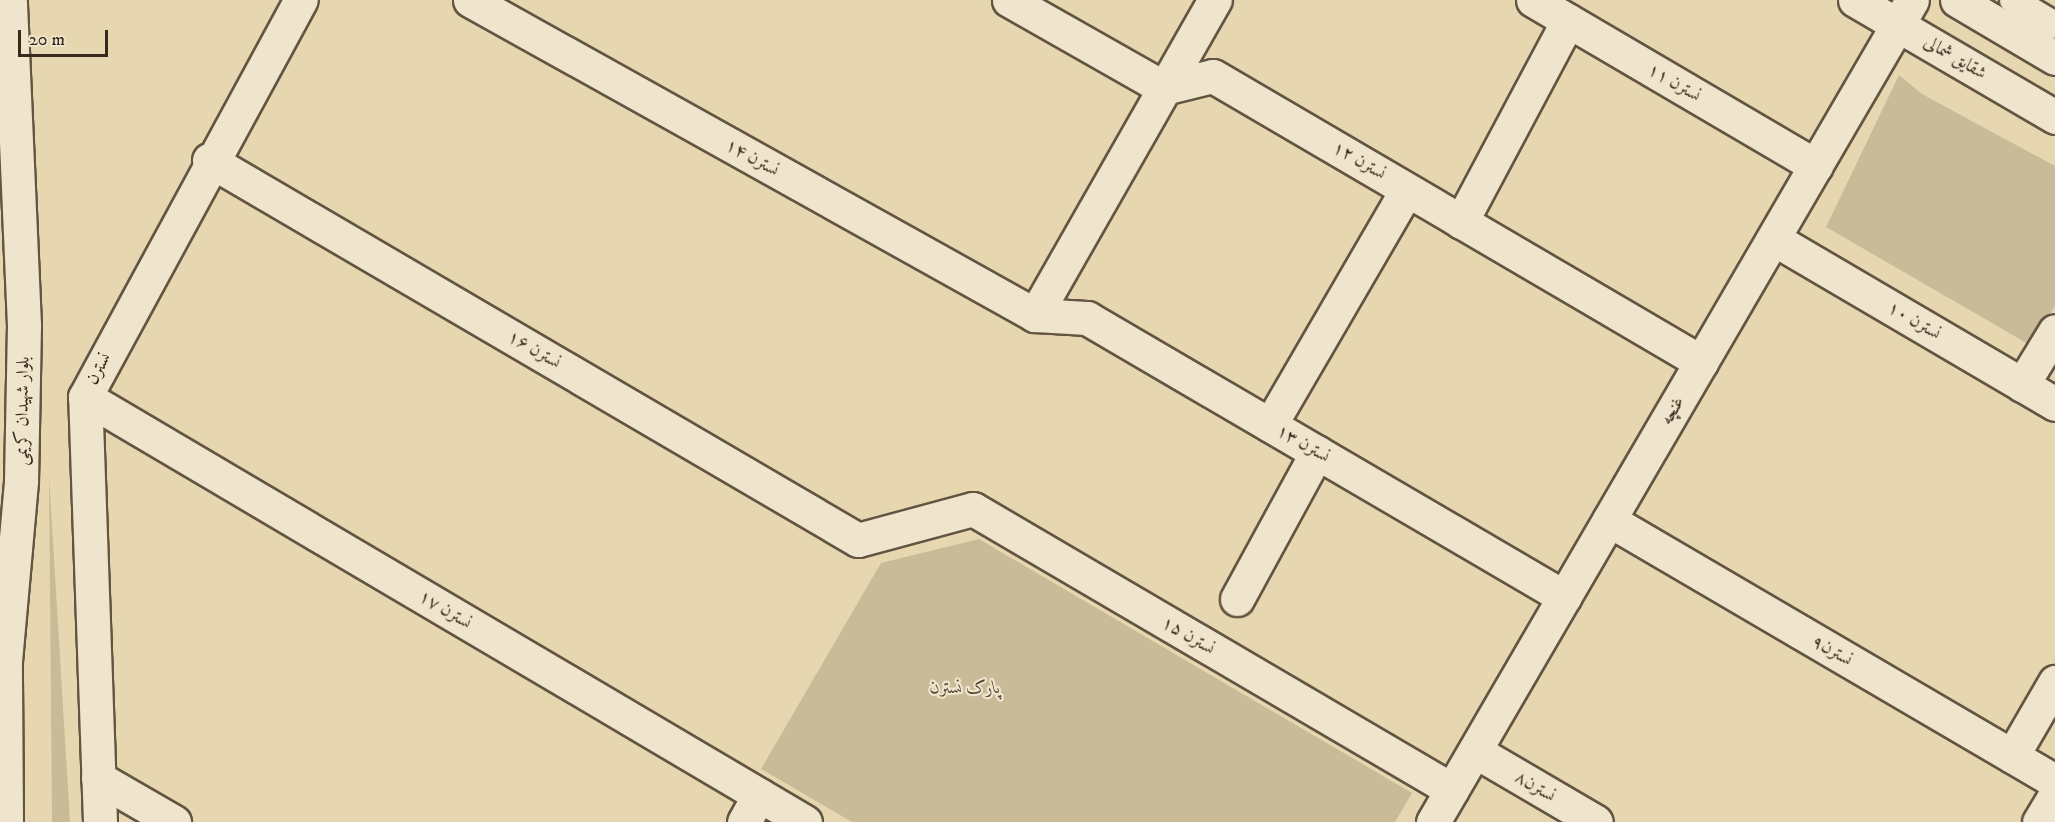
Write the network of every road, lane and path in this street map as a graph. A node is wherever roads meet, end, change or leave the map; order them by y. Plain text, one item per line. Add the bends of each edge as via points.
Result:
1 (10, 0) edge
2 (301, 0) edge
3 (470, 0) edge
4 (1009, 0) edge
5 (1215, 0) edge
6 (1533, 0) edge
7 (1855, 0) edge
8 (1957, 0) edge
9 (2013, 0) edge
10 (1905, 12) edge
11 (1568, 21) junction
12 (2055, 25) edge
13 (2055, 58) edge
14 (1164, 88) junction
15 (2055, 117) edge
16 (209, 160) junction
17 (1816, 166) junction
18 (1407, 190) junction
19 (1461, 222) junction
20 (1774, 239) junction
21 (1035, 315) junction
22 (2055, 331) edge
23 (1701, 362) junction
24 (2022, 385) junction
25 (85, 397) junction
26 (2055, 404) edge
27 (1270, 425) junction
28 (22, 439) junction
29 (1317, 452) junction
30 (0, 472) edge
31 (1609, 520) junction
32 (858, 540) joint
33 (1564, 597) junction
34 (1237, 598) dead end
35 (3, 660) edge
36 (2055, 682) edge
37 (1475, 751) junction
38 (2012, 756) junction
39 (98, 778) junction
40 (2055, 781) edge
41 (1452, 790) junction
42 (2055, 795) edge
43 (751, 809) edge
44 (6, 822) edge
45 (100, 822) edge
46 (174, 822) edge
47 (806, 822) edge
48 (1434, 822) edge
49 (1596, 822) edge
50 (2039, 822) edge

1 - 28 street, بلوار شهیدان کریمی via 24,325
2 - 16 street, نسترن
3 - 21 street, نسترن ۱۴
4 - 14 street
5 - 14 street
6 - 11 street, نسترن ۱۱
7 - 10 street, شقایق شمالی
8 - 13 street
9 - 12 street
10 - 15 street, شقایق شمالی
10 - 17 street, غنچه
11 - 17 street, نسترن ۱۱
11 - 19 street
14 - 18 street, نسترن ۱۲ via 1213,76
14 - 21 street
16 - 25 street, نسترن
16 - 32 street, نسترن ۱۶
17 - 20 street, غنچه
18 - 19 street, نسترن ۱۲
18 - 27 street
19 - 23 street, نسترن ۱۲
20 - 23 street, غنچه
20 - 24 street, نسترن ۱۰
21 - 27 street, نسترن ۱۳ via 1087,318
22 - 24 street
23 - 31 street, غنچه
24 - 26 street, نسترن ۱۰
25 - 39 street, نسترن
25 - 43 street, نسترن ۱۷
27 - 29 street, نسترن ۱۳
28 - 30 street
28 - 35 street, بلوار شهیدان کریمی
29 - 33 street, نسترن ۱۳
29 - 34 street
31 - 33 street, غنچه
31 - 38 street, نسترن۹
32 - 41 street, نسترن ۱۵ via 973,509
33 - 37 street, غنچه
35 - 44 street, بلوار شهیدان کریمی
36 - 38 street
37 - 41 street, غنچه
37 - 49 street, نسترن۸
38 - 40 street, نسترن۹
39 - 45 street, نسترن
39 - 46 street
41 - 48 street, غنچه
42 - 50 street
43 - 47 street, نسترن ۱۷

